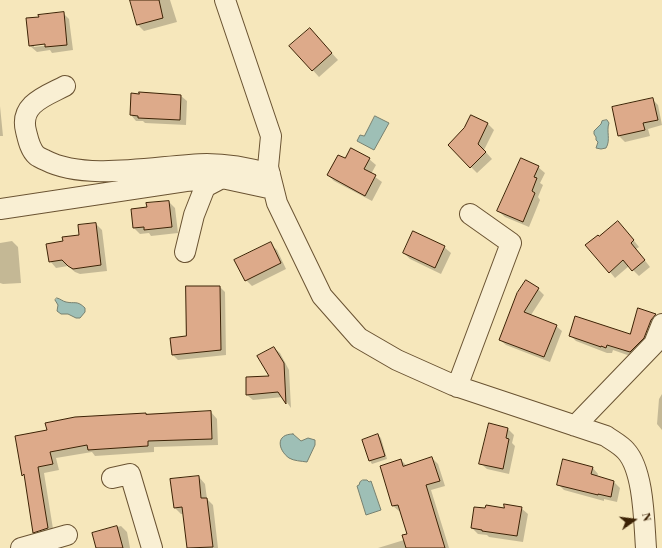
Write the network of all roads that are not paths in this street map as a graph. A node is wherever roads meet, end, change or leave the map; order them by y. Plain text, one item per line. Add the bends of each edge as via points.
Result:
1 (225, 0) edge
2 (65, 86) dead end
3 (222, 178) junction
4 (272, 181) junction
5 (0, 209) edge
6 (470, 214) dead end
7 (184, 252) dead end
8 (662, 324) edge
9 (457, 387) junction
10 (575, 426) junction
11 (112, 478) dead end
12 (67, 535) dead end
13 (21, 548) edge
14 (152, 548) edge
15 (646, 548) edge

1 - 4 street via 271,136 268,167
2 - 4 street via 31,105 25,114 29,142 37,156 55,165 77,170 107,171 207,164 231,165
3 - 4 street
3 - 5 street via 186,181
3 - 7 street via 205,187
4 - 9 street via 277,203 322,296 359,338 398,360
6 - 9 street via 511,243
8 - 10 street via 654,344
9 - 10 street
10 - 15 street via 606,436 626,451 636,469 642,493
11 - 14 street via 130,474
12 - 13 street

